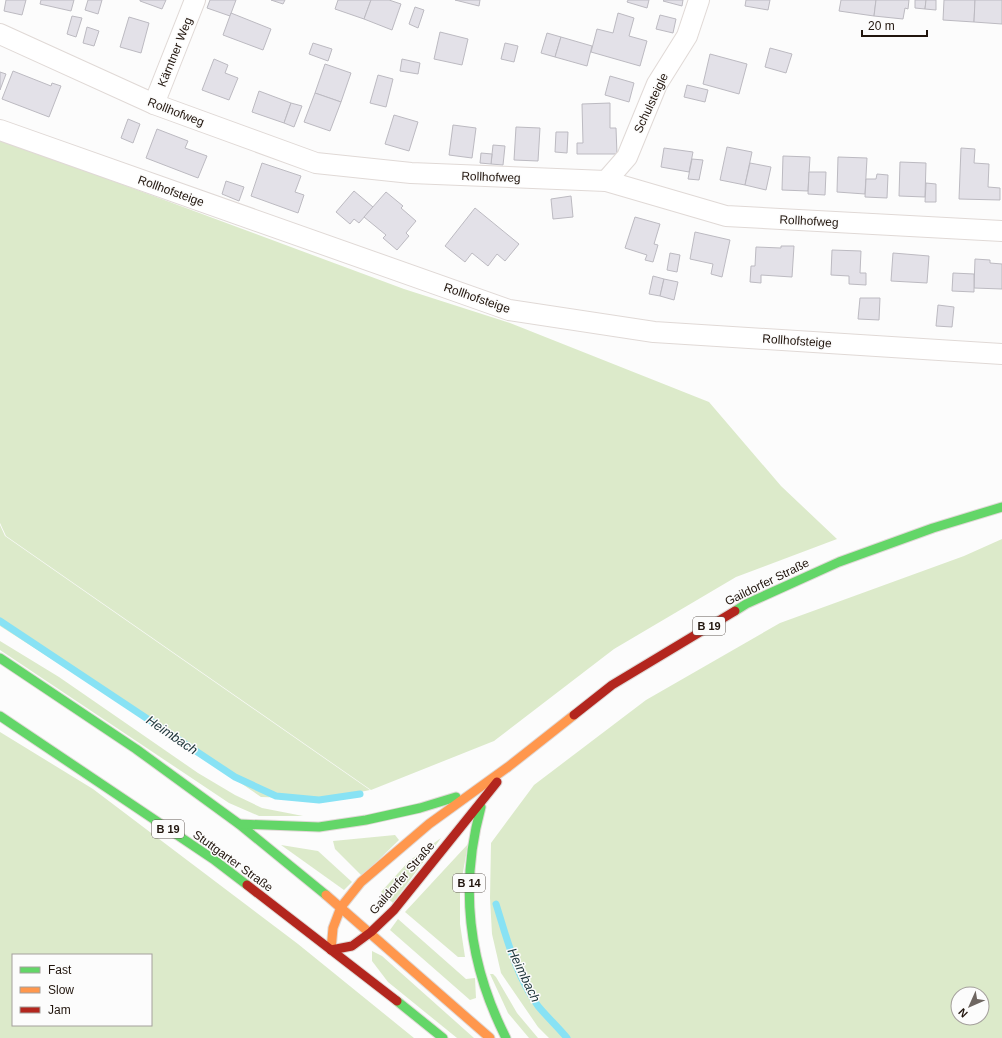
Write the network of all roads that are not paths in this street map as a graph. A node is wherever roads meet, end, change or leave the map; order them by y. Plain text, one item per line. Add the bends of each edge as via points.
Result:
1 (195, 0) edge
2 (699, 0) edge
3 (0, 34) edge
4 (154, 104) junction
5 (0, 130) edge
6 (606, 181) junction
7 (1002, 231) edge
8 (1002, 354) edge
9 (1002, 507) edge
10 (0, 658) edge
11 (0, 716) edge
12 (508, 767) junction
13 (473, 791) junction
14 (482, 802) junction
15 (239, 824) junction
16 (342, 907) junction
17 (370, 932) junction
18 (331, 950) junction
19 (443, 1038) edge
20 (490, 1038) edge
21 (506, 1038) edge

1 - 4 street, Kärntner Weg
2 - 6 street, Schulsteigle via 687,36 657,84 627,157
3 - 4 street, Rollhofweg
4 - 6 street, Rollhofweg via 316,163 411,174
5 - 8 street, Rollhofsteige via 508,310 654,332
6 - 7 street, Rollhofweg via 726,216
9 - 12 main road, Gaildorfer Straße / B 19 via 933,528 839,562 746,604 612,685
10 - 15 main road via 136,749
11 - 18 main road, Stuttgarter Straße / B 19 via 213,859
12 - 13 main road, Gaildorfer Straße / B 19
12 - 14 main road, Gaildorfer Straße / B 19
13 - 15 main road via 420,808 319,827
13 - 16 main road, Gaildorfer Straße / B 19 via 429,824 361,882
14 - 17 main road, Gaildorfer Straße / B 19 via 394,910
14 - 21 main road, B 14 via 473,840 469,879 470,919 478,966 487,997
15 - 16 main road
16 - 17 main road
16 - 18 main road, Gaildorfer Straße via 333,928
17 - 18 main road, Gaildorfer Straße / B 19 via 352,946
17 - 20 main road
18 - 19 main road, Stuttgarter Straße

